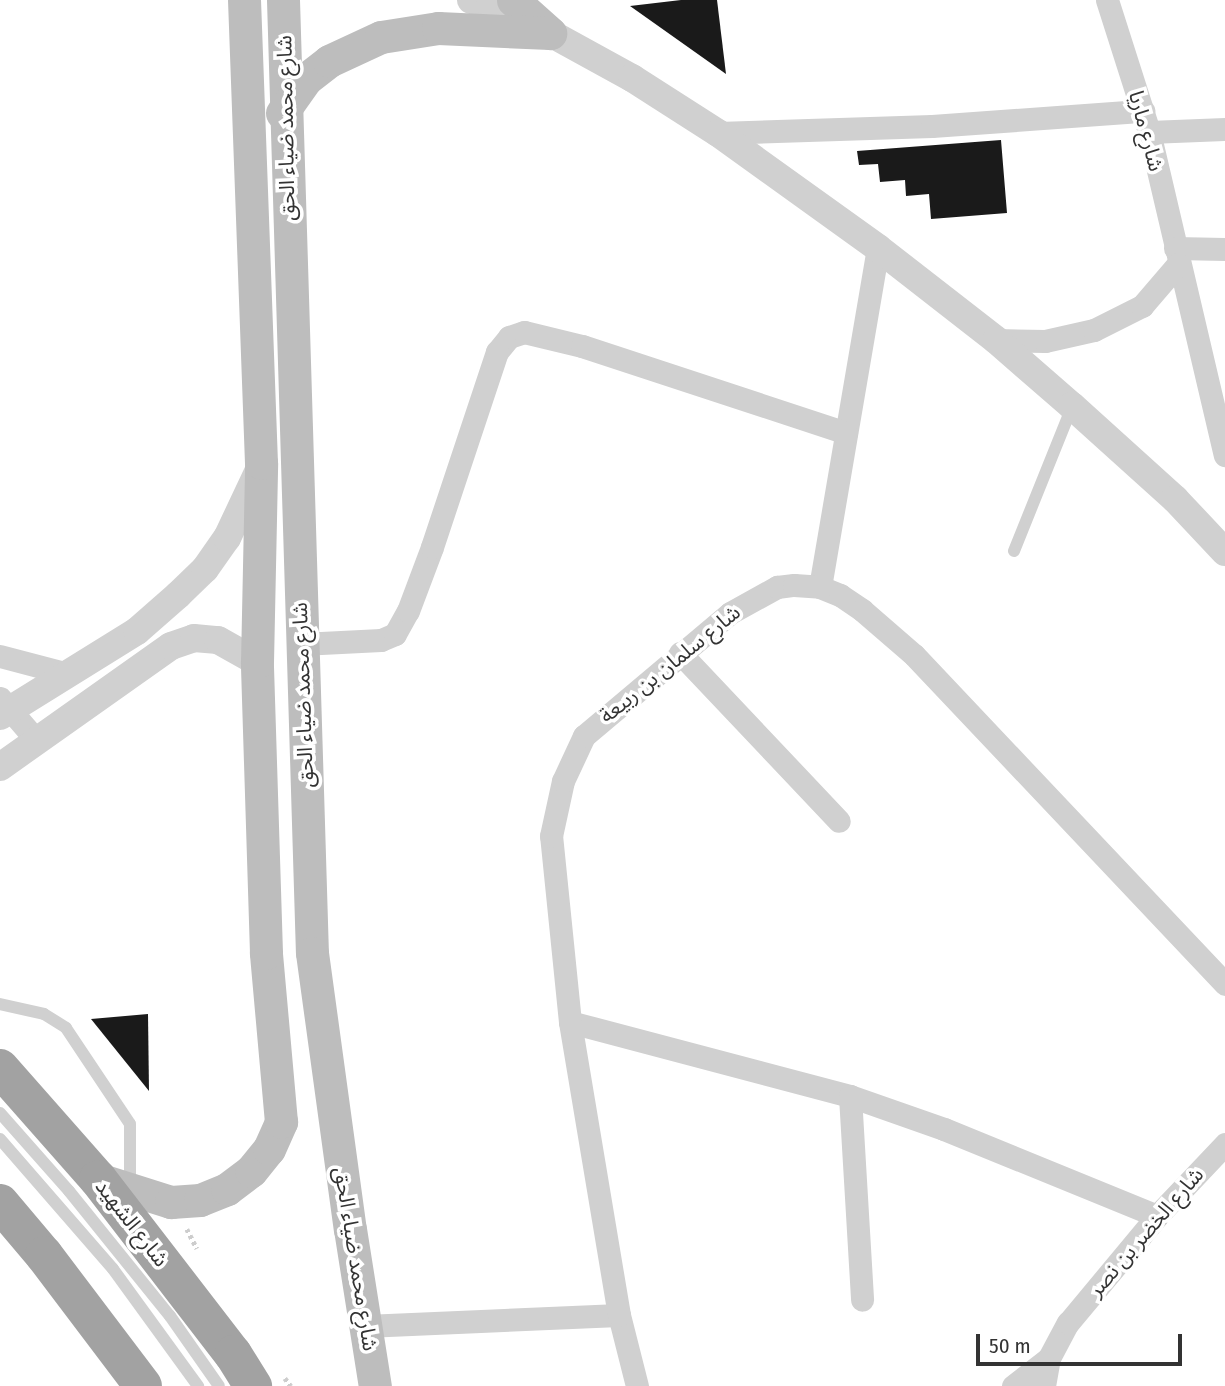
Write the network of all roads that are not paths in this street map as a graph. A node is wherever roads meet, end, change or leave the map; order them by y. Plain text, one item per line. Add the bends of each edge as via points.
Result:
1 (244, 0) edge
2 (283, 0) edge
3 (1107, 0) edge
4 (490, 1) edge
5 (550, 33) junction
6 (285, 112) junction
7 (249, 115) junction
8 (1146, 121) junction
9 (1225, 129) edge
10 (718, 133) junction
11 (878, 248) junction
12 (1225, 248) edge
13 (1176, 256) junction
14 (996, 340) junction
15 (1072, 406) junction
16 (846, 433) junction
17 (1225, 455) edge
18 (261, 463) junction
19 (1014, 551) dead end
20 (1225, 552) edge
21 (820, 587) junction
22 (301, 643) junction
23 (680, 653) junction
24 (0, 656) edge
25 (257, 662) junction
26 (68, 674) junction
27 (3, 708) edge
28 (37, 741) junction
29 (0, 767) edge
30 (839, 821) dead end
31 (266, 953) junction
32 (312, 953) junction
33 (1225, 984) edge
34 (0, 1004) edge
35 (570, 1022) junction
36 (0, 1068) edge
37 (850, 1096) junction
38 (0, 1114) edge
39 (0, 1139) edge
40 (1225, 1144) edge
41 (117, 1193) junction
42 (0, 1203) edge
43 (1157, 1216) junction
44 (862, 1300) dead end
45 (619, 1315) junction
46 (365, 1325) junction
47 (1049, 1358) junction
48 (143, 1386) edge
49 (198, 1386) edge
50 (219, 1386) edge
51 (253, 1386) edge
52 (375, 1386) edge
53 (638, 1386) edge
54 (1013, 1386) edge
55 (1044, 1386) edge

1 - 7 main road, شارع محمد ضياء الحق
2 - 6 main road, شارع محمد ضياء الحق
3 - 8 street, شارع ماريا
4 - 5 main road
5 - 6 main road via 438,27 381,37 354,47 306,79
5 - 10 street
6 - 7 main road
6 - 22 main road, شارع محمد ضياء الحق
7 - 18 main road, شارع محمد ضياء الحق
8 - 9 street
8 - 10 street
8 - 13 street, شارع ماريا
10 - 11 street
11 - 14 street
11 - 16 street
12 - 13 street
13 - 14 street via 1142,306 1094,330 1045,341
13 - 17 street, شارع ماريا
14 - 15 street
15 - 19 lane
15 - 20 street via 1175,499
16 - 21 street
16 - 22 street via 582,346 524,332 509,337 497,352 432,547 395,634 381,640
18 - 25 main road, شارع محمد ضياء الحق
18 - 26 street via 244,506 205,569 137,631
21 - 23 street, شارع سلمان بن ربيعة via 777,587 759,595
21 - 33 street, شارع سلمان بن ربيعة via 840,594 914,655
22 - 32 main road, شارع محمد ضياء الحق
23 - 30 street
23 - 35 street, شارع سلمان بن ربيعة via 584,736 563,781 551,836
24 - 26 street
25 - 28 street via 218,640 194,638 171,646
25 - 31 main road, شارع محمد ضياء الحق
26 - 27 street
27 - 28 street
28 - 29 street
31 - 32 main road
31 - 41 main road, شارع محمد ضياء الحق via 281,1122 269,1149 228,1189 200,1200 171,1202
32 - 46 main road, شارع محمد ضياء الحق
34 - 41 lane via 44,1014 66,1028 130,1124
35 - 37 street
35 - 45 street, شارع سلمان بن ربيعة
36 - 41 highway, شارع الشهيد
37 - 43 street
37 - 44 street
38 - 50 lane via 170,1316
39 - 49 lane via 113,1269
40 - 43 street, شارع الخضر بن نصر
41 - 51 highway, شارع الشهيد
42 - 48 highway
43 - 47 street, شارع الخضر بن نصر via 1076,1313
45 - 46 street
45 - 53 street, شارع سلمان بن ربيعة
46 - 52 main road, شارع محمد ضياء الحق
47 - 54 street
47 - 55 street

